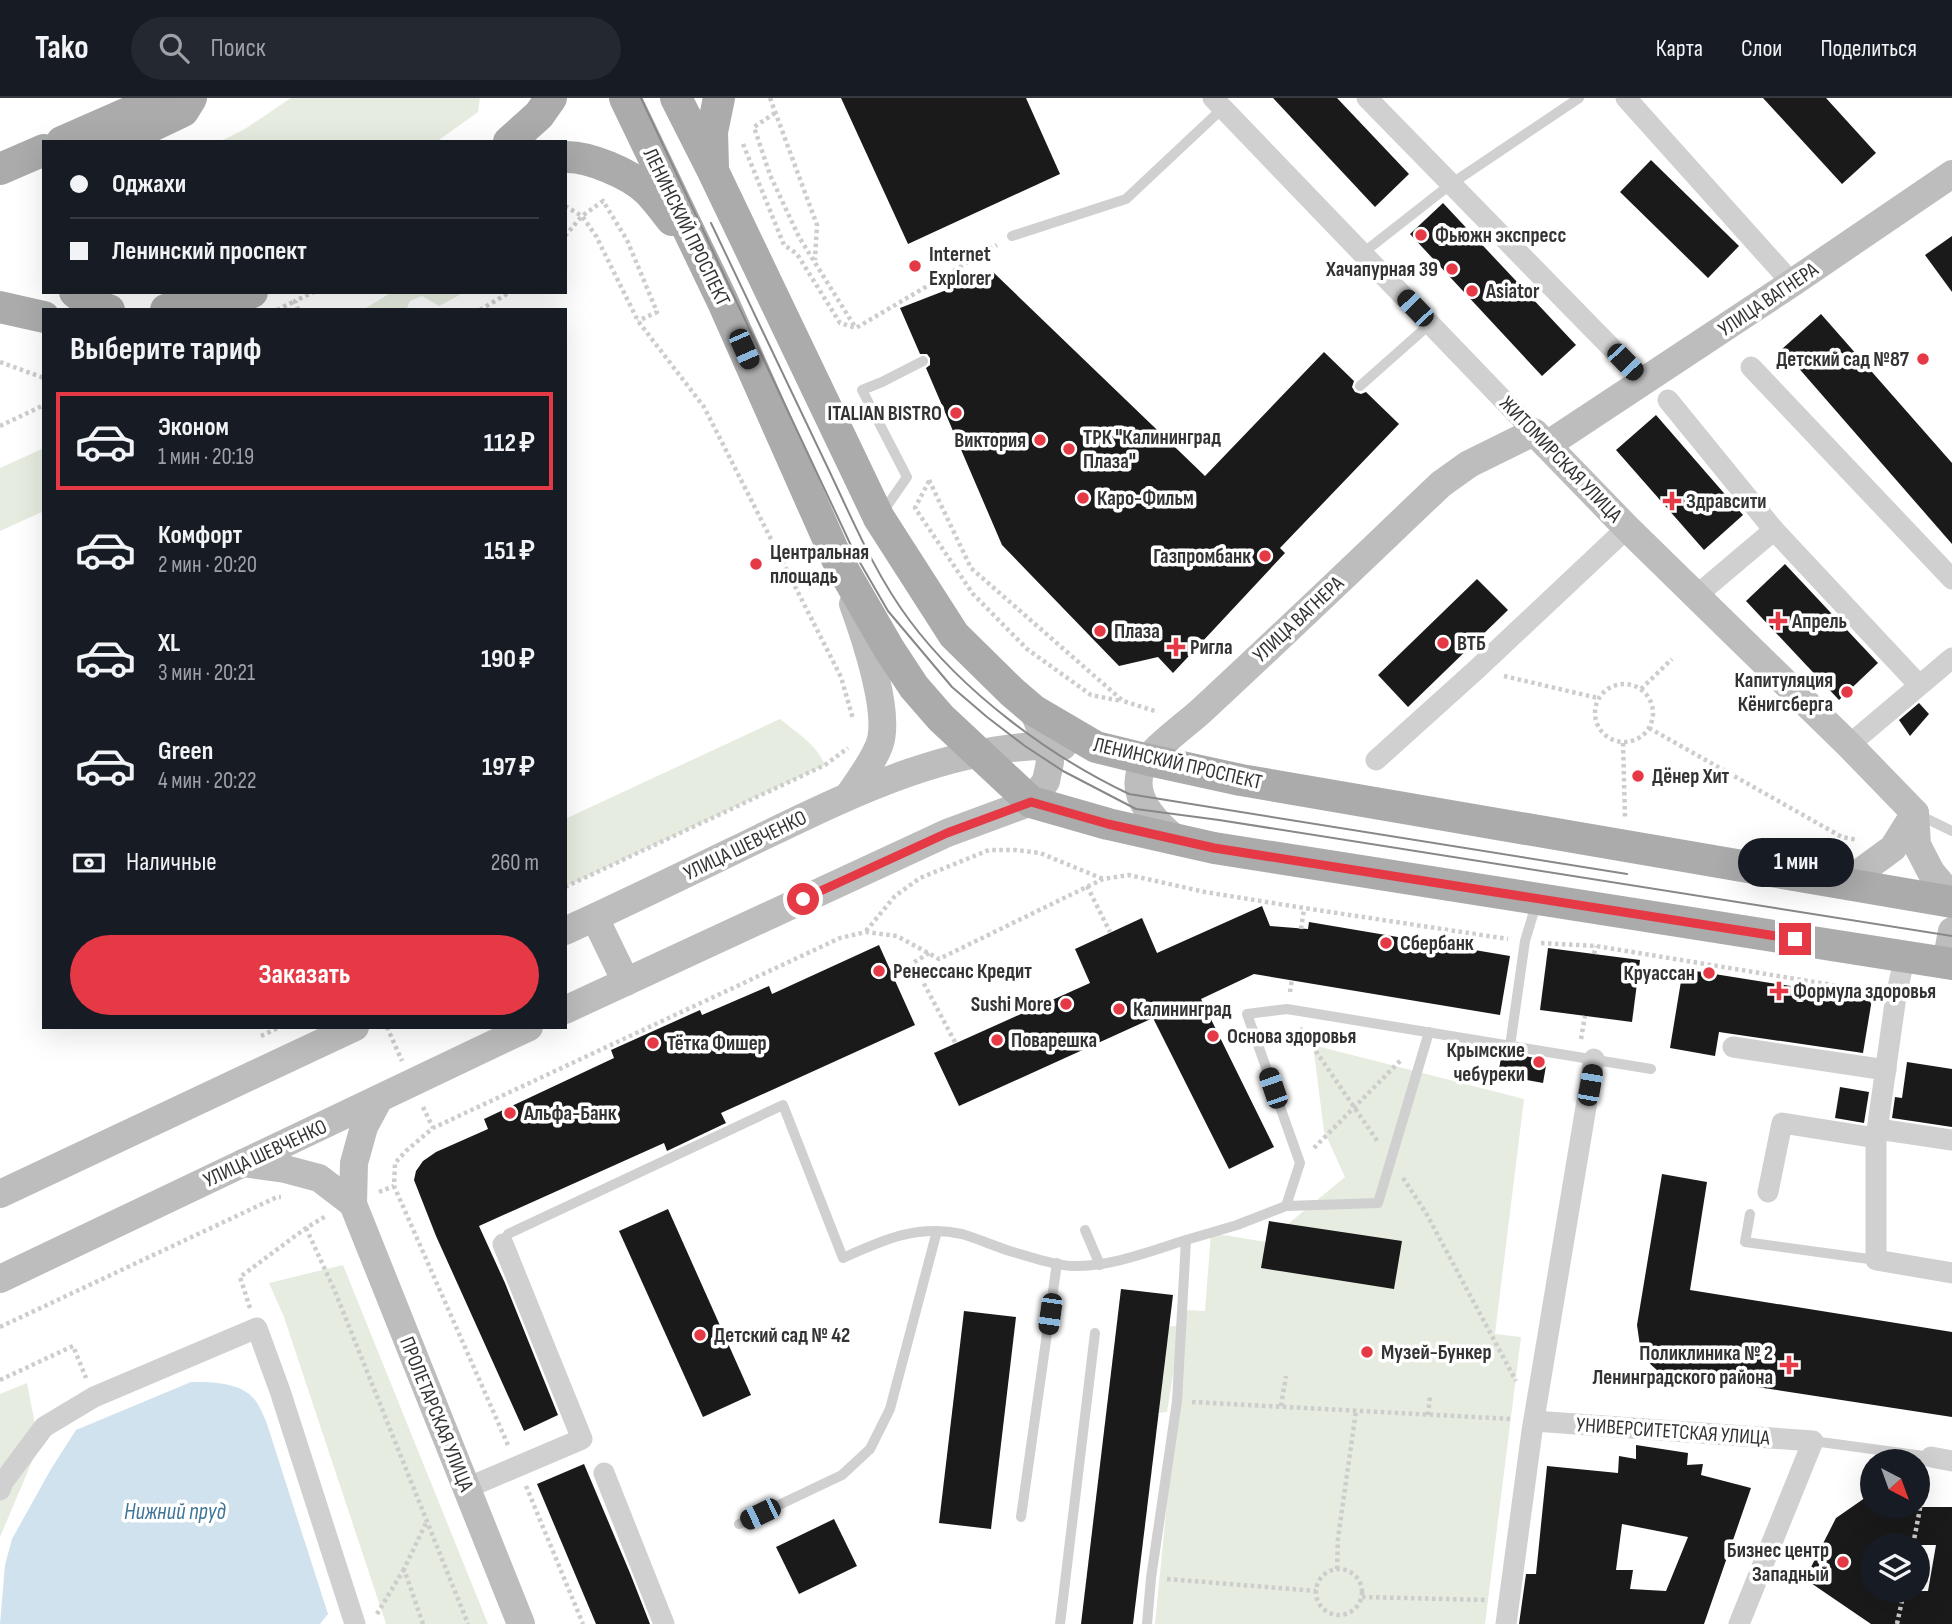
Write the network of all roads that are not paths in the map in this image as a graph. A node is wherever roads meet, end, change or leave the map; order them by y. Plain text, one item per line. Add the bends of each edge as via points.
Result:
1 (162, 98) edge
2 (191, 98) edge
3 (551, 98) edge
4 (625, 98) edge
5 (676, 98) edge
6 (719, 98) edge
7 (1367, 98) edge
8 (1579, 98) edge
9 (1626, 98) edge
10 (1218, 103) edge
11 (67, 140) edge
12 (122, 140) edge
13 (511, 140) edge
14 (42, 151) edge
15 (567, 158) edge
16 (0, 169) edge
17 (713, 172) junction
18 (1952, 174) edge
19 (1451, 184) junction
20 (1012, 236) road end
21 (1363, 253) junction
22 (701, 257) junction
23 (1792, 283) junction
24 (78, 294) edge
25 (202, 294) edge
26 (248, 294) edge
27 (0, 307) edge
28 (102, 308) edge
29 (171, 308) edge
30 (221, 308) edge
31 (42, 317) edge
32 (1430, 324) junction
33 (923, 361) dead end
34 (1751, 367) dead end
35 (1644, 381) junction
36 (1360, 386) dead end
37 (1668, 400) dead end
38 (1541, 439) junction
39 (878, 518) junction
40 (1627, 528) junction
41 (1773, 530) junction
42 (838, 559) junction
43 (1952, 579) edge
44 (1696, 596) junction
45 (1951, 663) edge
46 (1919, 685) junction
47 (1032, 710) junction
48 (1047, 745) junction
49 (1849, 745) junction
50 (1096, 747) junction
51 (980, 754) junction
52 (1145, 759) junction
53 (1376, 760) dead end
54 (849, 795) junction
55 (1031, 802) junction
56 (1915, 813) junction
57 (1952, 831) edge
58 (1177, 840) junction
59 (1844, 884) junction
60 (1952, 897) edge
61 (1538, 898) junction
62 (1952, 902) edge
63 (595, 918) junction
64 (567, 930) edge
65 (1952, 931) edge
66 (1905, 956) junction
67 (1949, 964) edge
68 (626, 982) junction
69 (567, 1009) edge
70 (351, 1029) edge
71 (525, 1029) edge
72 (1429, 1032) junction
73 (1510, 1046) junction
74 (1733, 1047) dead end
75 (1594, 1059) junction
76 (1651, 1069) dead end
77 (1886, 1070) junction
78 (379, 1099) junction
79 (1877, 1134) junction
80 (1952, 1140) edge
81 (243, 1163) junction
82 (1768, 1192) dead end
83 (0, 1194) edge
84 (353, 1204) junction
85 (1286, 1206) junction
86 (1750, 1214) dead end
87 (1085, 1230) dead end
88 (937, 1231) junction
89 (1186, 1240) junction
90 (503, 1244) joint
91 (1876, 1260) junction
92 (1057, 1263) junction
93 (1100, 1265) junction
94 (1952, 1273) edge
95 (0, 1279) edge
96 (1096, 1333) dead end
97 (1528, 1420) junction
98 (1813, 1441) junction
99 (1931, 1457) joint
100 (1952, 1461) edge
101 (604, 1473) dead end
102 (467, 1488) junction
103 (0, 1490) edge
104 (1021, 1517) dead end
105 (739, 1524) dead end
106 (355, 1624) edge
107 (521, 1624) edge
108 (664, 1624) edge
109 (1060, 1624) edge
110 (1147, 1624) edge
111 (1506, 1624) edge
112 (1739, 1624) edge

1 - 11 main road
2 - 12 main road via 183,111
3 - 13 main road via 540,115
4 - 22 main road, ЛЕНИНСКИЙ ПРОСПЕКТ
5 - 17 main road, ЛЕНИНСКИЙ ПРОСПЕКТ
6 - 17 main road via 712,132
7 - 19 street
8 - 19 lane
9 - 23 street
10 - 20 lane via 1126,199
10 - 21 street, ЖИТОМИРСКАЯ УЛИЦА
14 - 16 main road
15 - 22 main road via 601,164 646,189
17 - 39 main road, ЛЕНИНСКИЙ ПРОСПЕКТ
18 - 23 main road, УЛИЦА ВАГНЕРА
19 - 21 lane
19 - 35 street
21 - 32 street, ЖИТОМИРСКАЯ УЛИЦА
22 - 42 main road, ЛЕНИНСКИЙ ПРОСПЕКТ
23 - 35 main road, УЛИЦА ВАГНЕРА
24 - 28 main road
25 - 29 main road
26 - 30 main road
27 - 31 main road
32 - 36 lane
32 - 38 street, ЖИТОМИРСКАЯ УЛИЦА
33 - 39 lane via 862,390 907,477
34 - 43 street
35 - 38 main road, УЛИЦА ВАГНЕРА
37 - 41 street
38 - 40 main road, ЖИТОМИРСКАЯ УЛИЦА
38 - 52 main road, УЛИЦА ВАГНЕРА via 1469,464 1441,484
39 - 47 main road, ЛЕНИНСКИЙ ПРОСПЕКТ via 954,635
40 - 44 main road, ЖИТОМИРСКАЯ УЛИЦА
40 - 53 street
41 - 44 street
41 - 46 street
42 - 51 main road, ЛЕНИНСКИЙ ПРОСПЕКТ via 914,687
42 - 54 main road via 868,646 883,730 880,746
44 - 49 main road, ЖИТОМИРСКАЯ УЛИЦА
45 - 46 street
46 - 49 street
47 - 48 main road
47 - 50 main road, ЛЕНИНСКИЙ ПРОСПЕКТ
48 - 50 main road, УЛИЦА ШЕВЧЕНКО
48 - 51 main road, УЛИЦА ШЕВЧЕНКО
48 - 55 main road via 1046,781
49 - 56 main road, ЖИТОМИРСКАЯ УЛИЦА
50 - 52 main road, ЛЕНИНСКИЙ ПРОСПЕКТ
51 - 54 main road, УЛИЦА ШЕВЧЕНКО
51 - 55 main road, ЛЕНИНСКИЙ ПРОСПЕКТ
52 - 58 main road via 1138,783 1143,803
52 - 59 main road, ЛЕНИНСКИЙ ПРОСПЕКТ via 1241,780
54 - 63 main road, УЛИЦА ШЕВЧЕНКО
55 - 58 main road, ЛЕНИНСКИЙ ПРОСПЕКТ
55 - 68 main road via 947,833
56 - 57 lane
56 - 59 main road via 1893,848
56 - 60 main road via 1917,845
58 - 61 main road, ЛЕНИНСКИЙ ПРОСПЕКТ
59 - 62 main road, ЛЕНИНСКИЙ ПРОСПЕКТ
61 - 66 main road, ЛЕНИНСКИЙ ПРОСПЕКТ
61 - 73 lane via 1525,941
63 - 64 main road, УЛИЦА ШЕВЧЕНКО
63 - 68 main road
65 - 67 main road
66 - 67 main road, ЛЕНИНСКИЙ ПРОСПЕКТ
66 - 77 street
68 - 69 main road
70 - 83 main road
71 - 78 main road, УЛИЦА ШЕВЧЕНКО
72 - 73 lane
72 - 85 lane via 1378,1203
72 - 85 lane via 1287,1009 1247,1014 1300,1163
73 - 75 lane
74 - 77 street
75 - 76 lane
75 - 97 street
77 - 79 street
78 - 81 main road, УЛИЦА ШЕВЧЕНКО
78 - 84 main road, ПРОЛЕТАРСКАЯ УЛИЦА via 354,1163
79 - 80 street
79 - 82 street via 1782,1124
79 - 91 street
81 - 84 main road via 319,1178
81 - 95 main road, УЛИЦА ШЕВЧЕНКО
84 - 102 main road, ПРОЛЕТАРСКАЯ УЛИЦА
85 - 89 lane
86 - 91 lane via 1745,1242
87 - 93 lane
88 - 90 lane via 913,1231 843,1258 783,1105 508,1234
88 - 92 lane
88 - 105 lane via 890,1409 870,1449 842,1475
89 - 93 lane
89 - 110 lane via 1177,1401
90 - 102 street via 582,1439
91 - 94 street
92 - 93 lane
92 - 104 lane
96 - 109 lane
97 - 98 street, УНИВЕРСИТЕТСКАЯ УЛИЦА
97 - 111 street
98 - 99 lane, УНИВЕРСИТЕТСКАЯ УЛИЦА
98 - 112 street
99 - 100 street, УНИВЕРСИТЕТСКАЯ УЛИЦА
101 - 108 street
102 - 107 main road, ПРОЛЕТАРСКАЯ УЛИЦА
103 - 106 street via 44,1427 94,1397 257,1328

